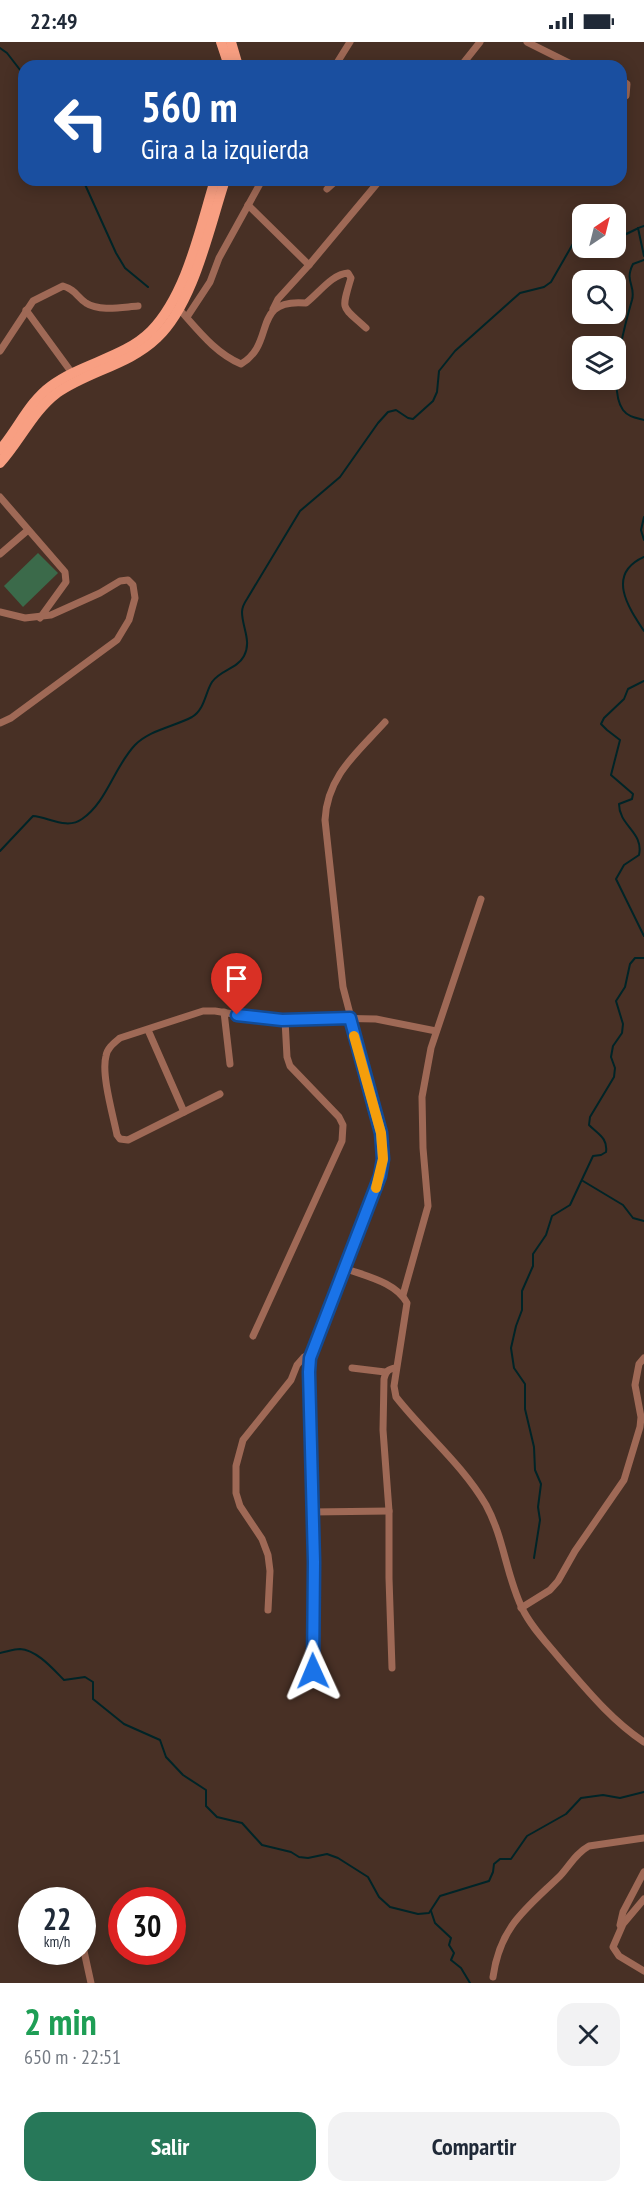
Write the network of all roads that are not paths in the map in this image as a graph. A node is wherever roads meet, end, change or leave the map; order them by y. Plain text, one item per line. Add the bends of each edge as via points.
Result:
1 (221, 42) edge
2 (231, 42) edge
3 (350, 42) edge
4 (480, 42) edge
5 (527, 42) edge
6 (227, 60) edge
7 (236, 60) edge
8 (339, 60) edge
9 (466, 60) edge
10 (563, 60) edge
11 (213, 186) edge
12 (223, 186) edge
13 (259, 186) edge
14 (330, 186) edge
15 (374, 187) edge
16 (327, 189) dead end
17 (248, 205) junction
18 (309, 265) junction
19 (138, 306) dead end
20 (26, 310) junction
21 (272, 310) junction
22 (183, 313) junction
23 (366, 328) dead end
24 (0, 351) edge
25 (72, 373) junction
26 (0, 450) edge
27 (0, 464) edge
28 (0, 497) edge
29 (28, 530) junction
30 (0, 554) edge
31 (0, 612) edge
32 (40, 618) junction
33 (385, 722) dead end
34 (0, 723) edge
35 (481, 899) dead end
36 (224, 1012) junction
37 (350, 1018) junction
38 (285, 1020) junction
39 (147, 1030) junction
40 (436, 1031) junction
41 (230, 1064) dead end
42 (220, 1094) dead end
43 (184, 1112) junction
44 (344, 1268) junction
45 (403, 1295) junction
46 (253, 1336) dead end
47 (313, 1352) junction
48 (644, 1358) edge
49 (352, 1368) dead end
50 (396, 1368) junction
51 (385, 1372) junction
52 (389, 1511) junction
53 (312, 1512) junction
54 (522, 1608) junction
55 (268, 1610) dead end
56 (392, 1668) dead end
57 (313, 1684) dead end
58 (644, 1742) edge
59 (644, 1838) edge
60 (644, 1872) edge
61 (644, 1899) edge
62 (620, 1930) junction
63 (87, 1965) edge
64 (644, 1971) edge
65 (493, 1977) dead end
66 (91, 1983) edge

1 - 6 main road
2 - 7 main road
3 - 8 street
4 - 9 street
5 - 10 street
11 - 25 main road via 184,276 171,304 151,331 127,348
12 - 22 main road
13 - 17 street
14 - 16 street
15 - 18 street
17 - 18 street
17 - 22 street via 210,282
18 - 21 street
19 - 20 street via 100,308 87,304 63,286 33,301
20 - 24 street
20 - 25 street
21 - 22 street via 256,351 242,364 209,342
21 - 23 street via 294,302 306,303 329,282 348,273 351,278 343,301 345,308
22 - 27 main road via 131,357 56,394
25 - 26 main road via 50,386 30,406
28 - 29 street
29 - 30 street
29 - 32 street via 65,572 66,582
31 - 32 street
32 - 34 street via 120,581 128,580 133,585 135,598 129,620 117,640
33 - 37 street via 343,769 326,805 340,965
35 - 40 street
36 - 38 street
36 - 39 street via 203,1011
36 - 41 street
37 - 38 street
37 - 40 street
37 - 44 street via 381,1133 383,1159
38 - 46 street via 286,1057 290,1066 339,1117 342,1141
39 - 43 street
39 - 43 street via 120,1038 106,1054 105,1069 117,1135 120,1140 128,1140
40 - 45 street via 422,1097 428,1206
42 - 43 street
44 - 45 street via 391,1286
44 - 47 street
45 - 50 street via 407,1303
47 - 53 street via 309,1372
47 - 55 street via 297,1365 291,1380 243,1440 236,1466 240,1506 268,1555
48 - 54 street via 635,1385 640,1427 624,1480 558,1581
49 - 51 street
50 - 51 street
50 - 54 street via 396,1396 462,1470 485,1504 497,1528
51 - 52 street via 383,1430
52 - 53 street
52 - 56 street
53 - 57 street
54 - 58 street via 533,1628 596,1700
59 - 65 street via 589,1846 582,1851 514,1920 499,1952
60 - 62 street via 623,1912
61 - 62 street
62 - 64 street via 613,1947 619,1956
63 - 66 street

